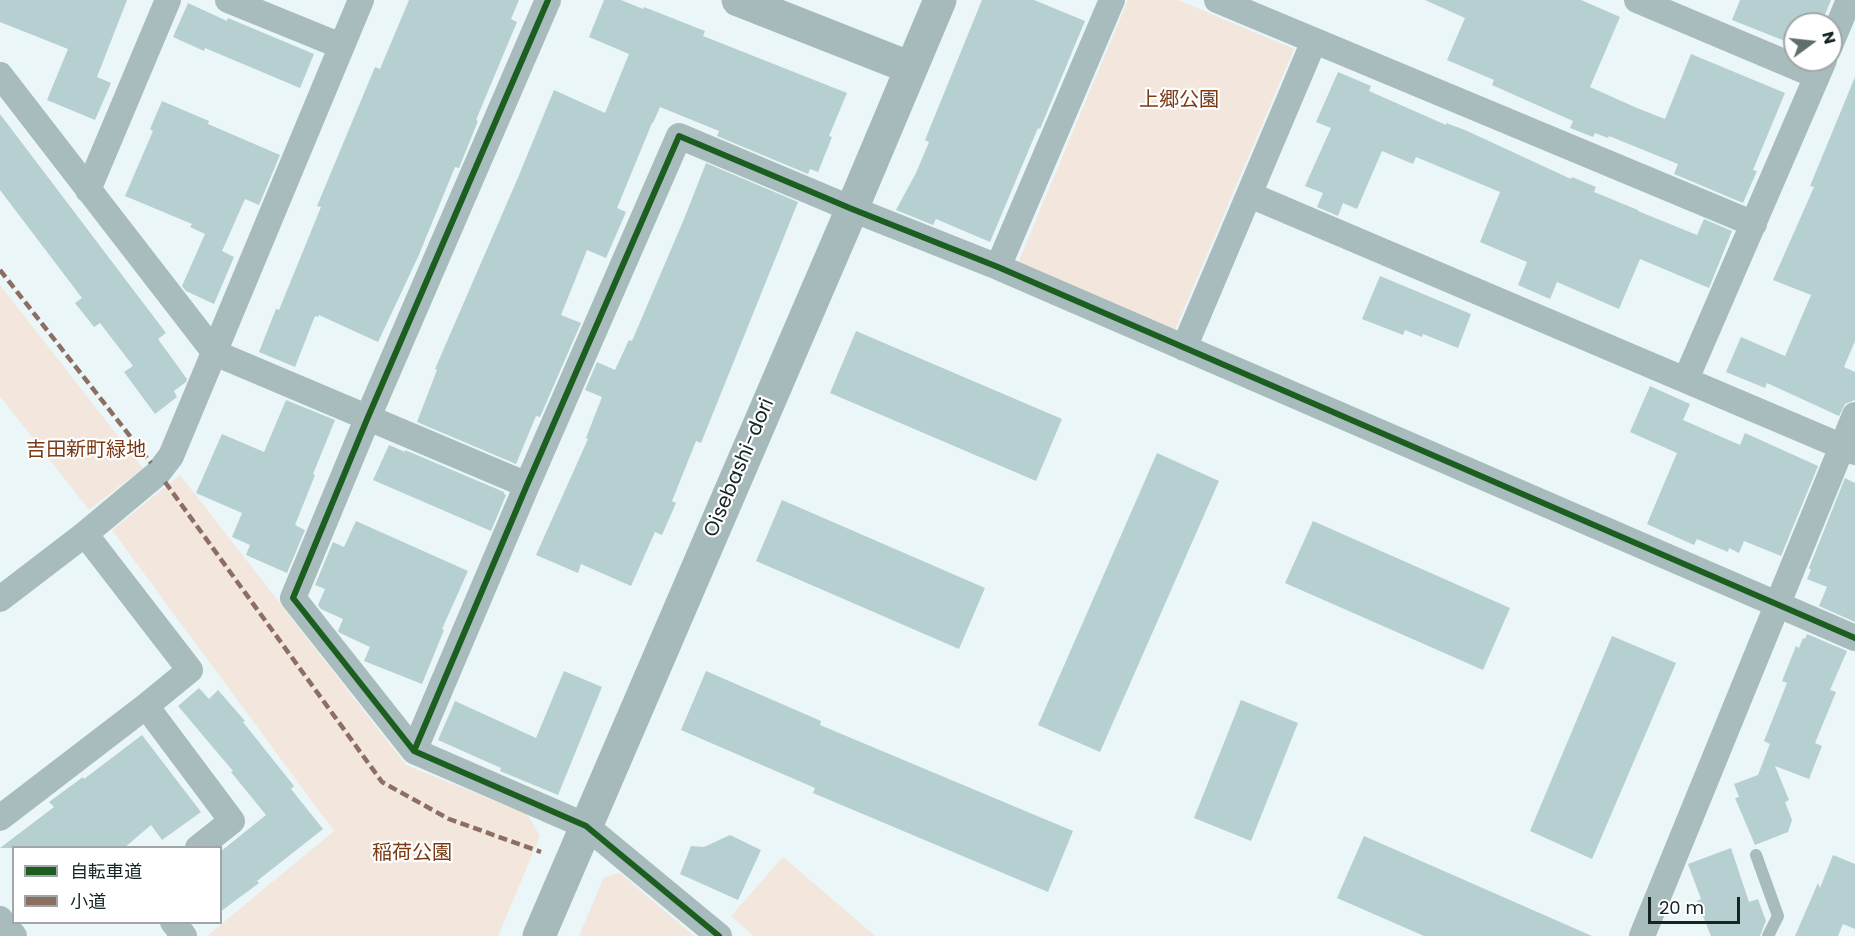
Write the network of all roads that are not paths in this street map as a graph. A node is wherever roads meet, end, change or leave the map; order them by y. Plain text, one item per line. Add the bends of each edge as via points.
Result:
1 (168, 0) edge
2 (228, 0) edge
3 (361, 0) edge
4 (548, 0) edge
5 (740, 0) edge
6 (940, 0) edge
7 (1112, 0) edge
8 (1217, 0) edge
9 (1637, 0) edge
10 (1314, 41) junction
11 (341, 46) junction
12 (1783, 54) edge
13 (911, 68) junction
14 (1818, 72) edge
15 (0, 75) edge
16 (88, 190) junction
17 (1250, 195) junction
18 (852, 209) junction
19 (1754, 224) junction
20 (998, 267) junction
21 (1184, 348) junction
22 (214, 352) junction
23 (1686, 379) junction
24 (1855, 415) edge
25 (368, 417) junction
26 (1848, 449) edge
27 (527, 485) junction
28 (85, 534) junction
29 (0, 599) edge
30 (1777, 604) junction
31 (1855, 638) edge
32 (146, 706) junction
33 (414, 751) junction
34 (0, 818) edge
35 (586, 826) junction
36 (201, 846) edge
37 (1756, 855) dead end
38 (0, 919) edge
39 (175, 924) edge
40 (1648, 934) edge
41 (14, 936) edge
42 (184, 936) edge
43 (539, 936) edge
44 (719, 936) edge
45 (1768, 936) edge

1 - 16 street
2 - 11 street
3 - 11 street
4 - 25 street
5 - 13 street
6 - 13 street, Oisebashi-dori
7 - 20 street
8 - 10 street
9 - 12 street
10 - 17 street
10 - 19 street
11 - 22 street
13 - 18 street, Oisebashi-dori
14 - 19 street
15 - 16 street
16 - 22 street
17 - 21 street
17 - 23 street
18 - 20 street
18 - 27 street via 679,136
18 - 35 street, Oisebashi-dori
19 - 23 street
20 - 21 street
21 - 30 street
22 - 25 street
22 - 28 street via 171,456 158,473
23 - 26 street
24 - 26 street
25 - 27 street
25 - 33 street via 293,598
26 - 30 street
27 - 33 street
28 - 29 street
28 - 32 street via 190,670
30 - 31 street
30 - 40 street
32 - 34 street
32 - 36 street via 232,821
33 - 35 street
35 - 43 street, Oisebashi-dori
35 - 44 street
37 - 45 lane via 1778,916
38 - 41 street
39 - 42 street

